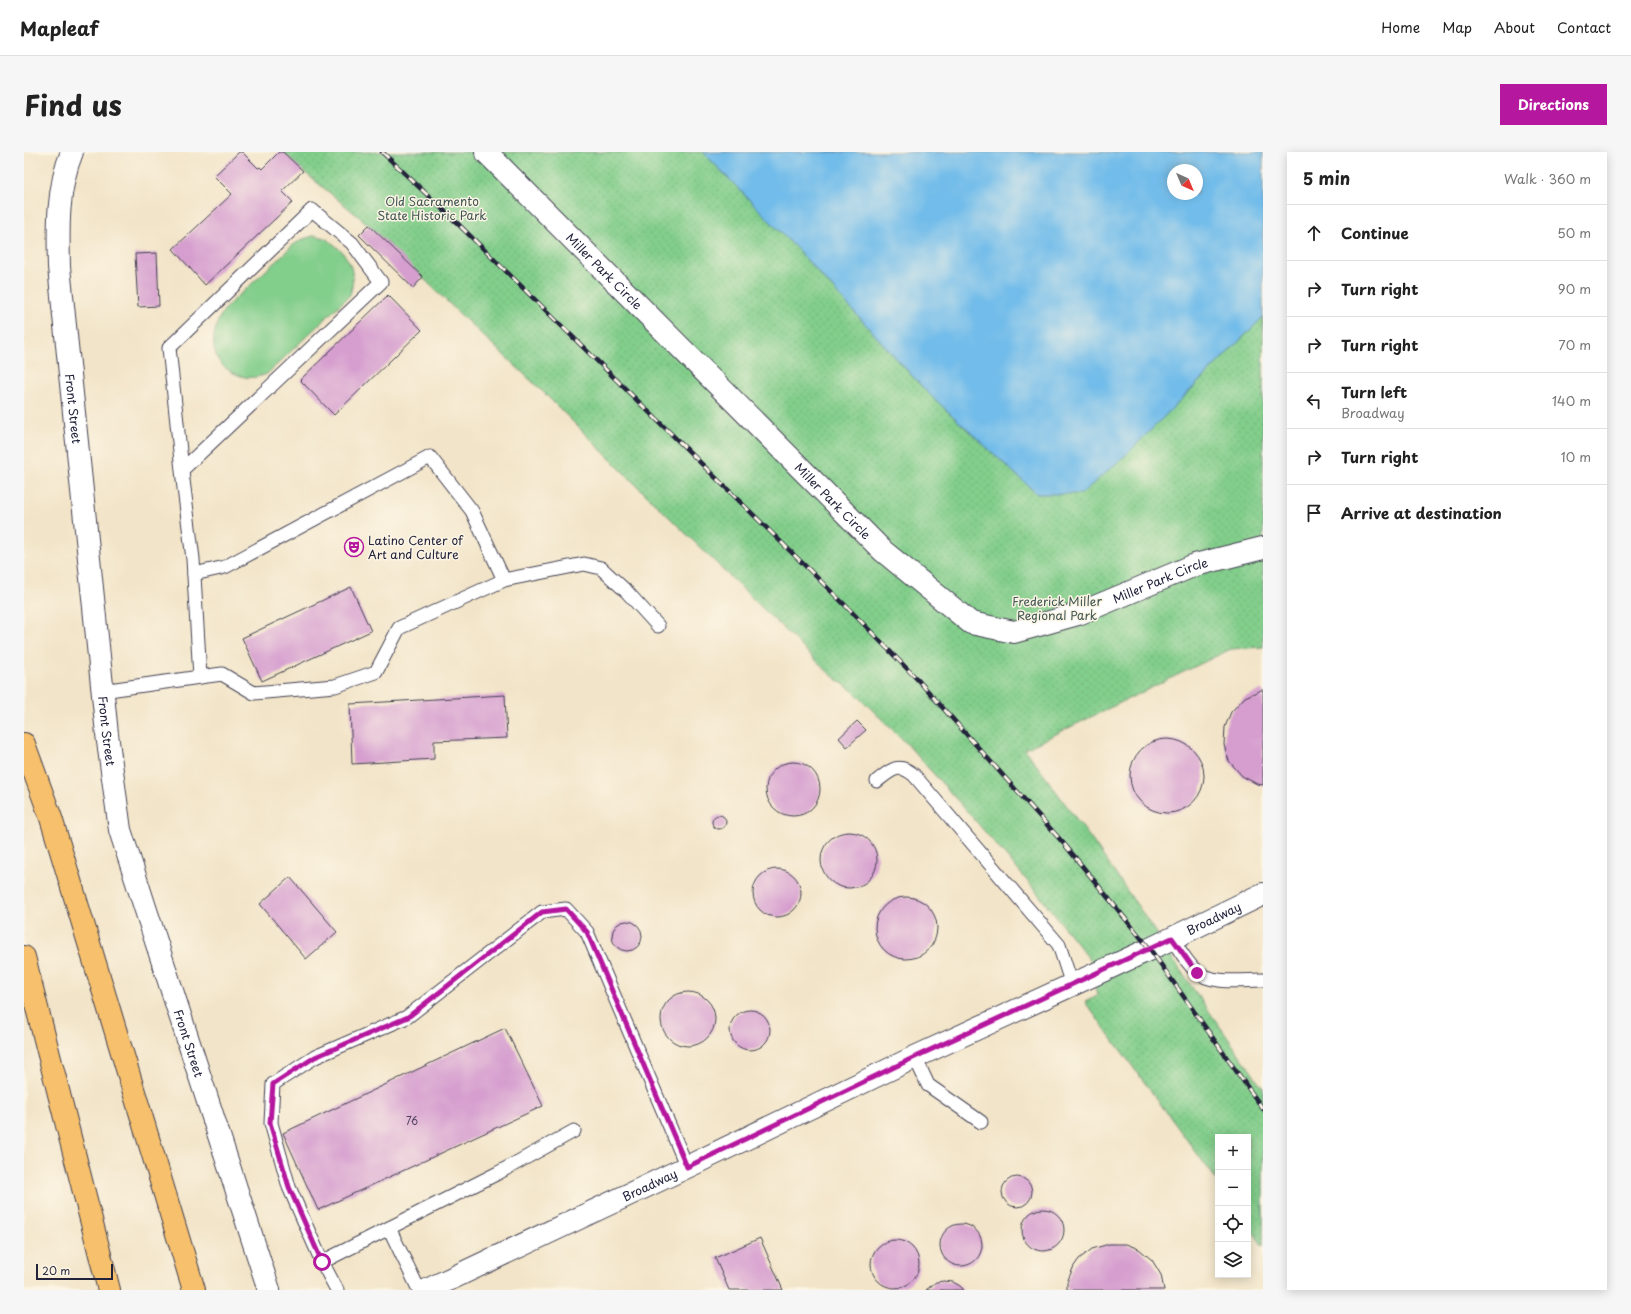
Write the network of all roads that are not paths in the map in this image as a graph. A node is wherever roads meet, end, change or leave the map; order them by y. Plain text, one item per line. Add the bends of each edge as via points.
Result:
1 (72, 152) edge
2 (486, 152) edge
3 (182, 470) junction
4 (1263, 548) edge
5 (194, 574) junction
6 (504, 580) junction
7 (658, 626) dead end
8 (200, 677) junction
9 (102, 691) junction
10 (24, 744) edge
11 (877, 781) dead end
12 (1263, 894) edge
13 (1172, 938) junction
14 (24, 957) edge
15 (1263, 980) edge
16 (1072, 985) junction
17 (915, 1057) junction
18 (981, 1122) dead end
19 (574, 1131) dead end
20 (687, 1167) junction
21 (389, 1228) junction
22 (322, 1262) junction
23 (109, 1290) edge
24 (194, 1290) edge
25 (269, 1290) edge
26 (337, 1290) edge
27 (419, 1290) edge
28 (427, 1290) edge

1 - 9 street, Front Street via 58,213 59,267
2 - 4 street, Miller Park Circle via 883,551 971,623 1014,632 1078,614 1195,565
3 - 3 lane via 169,348 312,210 352,243 381,282
3 - 5 lane
5 - 6 lane via 225,566 430,457 472,511
5 - 8 lane
6 - 7 lane via 584,564 601,568
6 - 8 lane via 400,628 376,672 335,686 254,693 222,674
8 - 9 lane
9 - 25 street, Front Street via 120,830
10 - 24 highway via 53,826
11 - 16 lane via 896,768 902,768 914,775 1059,945
12 - 13 street, Broadway
13 - 15 lane via 1192,967 1204,977 1219,980
13 - 16 street, Broadway
14 - 23 highway
16 - 17 street, Broadway
17 - 18 lane via 928,1085
17 - 20 street, Broadway
19 - 21 lane
20 - 22 lane via 587,932 566,909 542,912 408,1017 315,1057 273,1084 270,1123 289,1187
20 - 28 street, Broadway
21 - 22 lane
21 - 27 lane
22 - 26 lane

